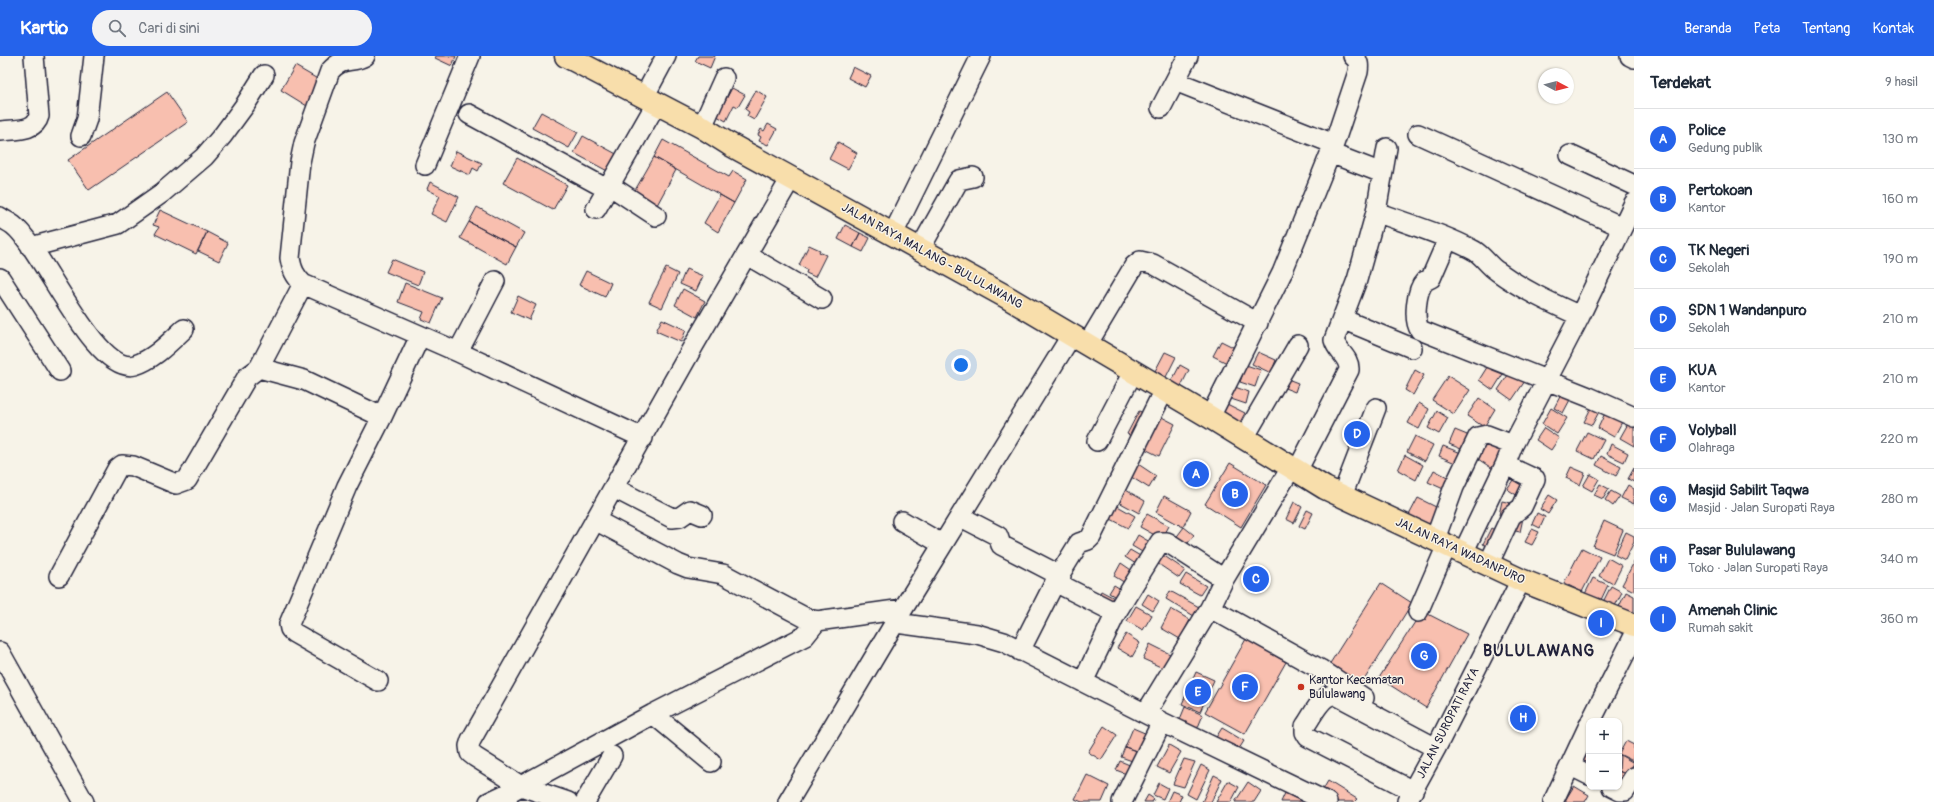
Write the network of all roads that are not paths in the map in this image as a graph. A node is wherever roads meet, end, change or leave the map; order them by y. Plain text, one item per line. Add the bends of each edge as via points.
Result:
1 (34, 56) edge
2 (94, 56) edge
3 (366, 56) edge
4 (470, 56) edge
5 (566, 56) edge
6 (666, 56) edge
7 (981, 56) edge
8 (1188, 56) edge
9 (1630, 56) edge
10 (1357, 57) edge
11 (1634, 58) edge
12 (264, 75) dead end
13 (724, 78) dead end
14 (1175, 81) junction
15 (650, 100) junction
16 (1161, 108) dead end
17 (469, 114) dead end
18 (702, 126) junction
19 (0, 131) edge
20 (1418, 134) dead end
21 (81, 136) dead end
22 (1332, 148) junction
23 (1387, 148) dead end
24 (1570, 155) dead end
25 (425, 165) dead end
26 (1382, 173) junction
27 (973, 177) dead end
28 (791, 178) junction
29 (1634, 185) edge
30 (608, 187) junction
31 (1634, 203) edge
32 (596, 209) dead end
33 (1376, 212) junction
34 (656, 216) dead end
35 (0, 217) edge
36 (1622, 227) junction
37 (893, 234) junction
38 (1448, 239) junction
39 (32, 247) junction
40 (920, 249) junction
41 (747, 255) junction
42 (0, 278) edge
43 (495, 281) dead end
44 (303, 284) junction
45 (822, 299) dead end
46 (1580, 316) junction
47 (1342, 319) junction
48 (1258, 323) junction
49 (184, 329) dead end
50 (420, 336) junction
51 (1079, 341) junction
52 (1298, 345) dead end
53 (1412, 348) dead end
54 (458, 352) junction
55 (259, 368) junction
56 (60, 371) dead end
57 (1133, 372) junction
58 (1546, 380) junction
59 (1164, 390) junction
60 (1376, 408) dead end
61 (382, 417) junction
62 (1210, 417) junction
63 (1634, 417) edge
64 (643, 438) junction
65 (1244, 438) junction
66 (1097, 441) dead end
67 (1513, 445) junction
68 (1505, 465) junction
69 (1294, 469) junction
70 (614, 488) junction
71 (1342, 496) junction
72 (702, 515) dead end
73 (961, 517) junction
74 (595, 520) junction
75 (902, 521) dead end
76 (942, 544) junction
77 (1448, 546) junction
78 (1488, 565) junction
79 (59, 576) dead end
80 (1058, 579) junction
81 (1224, 579) junction
82 (1521, 580) junction
83 (1210, 608) junction
84 (1418, 612) dead end
85 (1116, 613) junction
86 (899, 616) junction
87 (817, 622) junction
88 (1634, 625) edge
89 (1634, 636) edge
90 (1020, 651) junction
91 (0, 652) edge
92 (378, 681) dead end
93 (1083, 682) junction
94 (1146, 713) junction
95 (653, 714) junction
96 (1593, 718) edge
97 (1162, 722) junction
98 (1586, 732) edge
99 (1436, 747) junction
100 (612, 756) dead end
101 (711, 762) dead end
102 (1571, 766) junction
103 (1586, 774) edge
104 (1634, 777) edge
105 (1618, 790) edge
106 (512, 794) edge
107 (1410, 796) edge
108 (557, 800) edge
109 (1318, 800) edge
110 (84, 802) edge
111 (489, 802) edge
112 (585, 802) edge
113 (790, 802) edge
114 (1122, 802) edge
115 (1553, 802) edge

1 - 19 street via 40,116 33,126
2 - 21 street via 87,119
3 - 44 street via 338,62 330,71 304,143 290,258 292,269
4 - 25 street
5 - 15 main road, JALAN RAYA MALANG - BULULAWANG
6 - 15 street
7 - 37 street
8 - 14 street
9 - 11 street
10 - 22 street via 1358,72
12 - 39 street via 245,105 204,157 162,193 118,224
13 - 18 street
14 - 16 street
14 - 22 street
15 - 18 main road, JALAN RAYA MALANG - BULULAWANG
15 - 30 street
17 - 30 street
18 - 28 main road, JALAN RAYA MALANG - BULULAWANG
20 - 36 street
22 - 26 street
22 - 48 street via 1282,273
23 - 26 street
24 - 29 street
26 - 33 street
27 - 40 street via 960,180 956,185
28 - 37 main road, JALAN RAYA MALANG - BULULAWANG
28 - 41 street
30 - 32 street
30 - 34 street
31 - 36 street
33 - 38 street
33 - 47 street via 1357,280
35 - 39 street via 14,225
36 - 46 street
37 - 40 main road, JALAN RAYA MALANG - BULULAWANG
38 - 46 street via 1476,252 1495,270 1536,296
38 - 58 street via 1431,278 1425,281 1417,300 1418,327 1427,333
39 - 49 street via 90,337 123,364 134,365 144,361
40 - 51 main road, JALAN RAYA MALANG - BULULAWANG
41 - 45 street
41 - 64 street
42 - 56 street
43 - 54 street
44 - 50 street
44 - 55 street
46 - 58 street
47 - 53 street
47 - 69 street via 1334,340 1348,360 1348,370
48 - 51 street via 1153,264 1140,261
48 - 62 street
50 - 54 street
50 - 61 street
51 - 57 main road, JALAN RAYA MALANG - BULULAWANG
51 - 73 street
52 - 65 street
54 - 64 street
55 - 61 street via 304,380
55 - 79 street via 247,377 187,480 176,484 133,466 122,465 117,469
57 - 59 main road, JALAN RAYA MALANG - BULULAWANG
57 - 66 street
58 - 63 street
58 - 67 street
59 - 62 main road, JALAN RAYA MALANG - BULULAWANG
59 - 80 street via 1091,537 1079,543
60 - 71 street
61 - 92 street via 347,486 288,624 294,633
62 - 65 main road, JALAN RAYA MALANG - BULULAWANG
64 - 70 street
65 - 69 main road, JALAN RAYA MALANG - BULULAWANG
67 - 68 street
67 - 77 street via 1487,435 1478,437 1454,487
68 - 77 street
68 - 78 street via 1535,479 1522,507 1511,516
69 - 71 main road, JALAN RAYA WADANPURO
69 - 81 street
70 - 72 street via 672,518 680,517 690,510
70 - 74 street
71 - 77 main road, JALAN RAYA WADANPURO
73 - 76 street
73 - 80 street via 998,536 1001,546
74 - 87 street via 678,564 722,574
74 - 106 street via 469,746 470,753
75 - 76 street
76 - 86 street
77 - 78 main road, JALAN RAYA WADANPURO
77 - 84 street
78 - 82 main road, JALAN RAYA WADANPURO
80 - 85 street
80 - 90 street
81 - 83 street
81 - 85 street via 1162,541
82 - 88 main road, JALAN RAYA WADANPURO
82 - 99 street, JALAN SUROPATI RAYA
83 - 94 street
83 - 99 street via 1340,682
85 - 93 street
86 - 87 street
86 - 90 street via 977,634 1004,642
86 - 113 street
87 - 95 street via 805,636
89 - 96 street
90 - 93 street
91 - 110 street
93 - 94 street
94 - 97 street
95 - 101 street
95 - 106 street
97 - 109 street
97 - 114 street
98 - 102 street
99 - 107 street, JALAN SUROPATI RAYA
99 - 107 street via 1330,694 1305,726 1308,736
100 - 112 street
102 - 103 street
102 - 115 street
104 - 105 street via 1625,791
106 - 108 street
106 - 111 street

